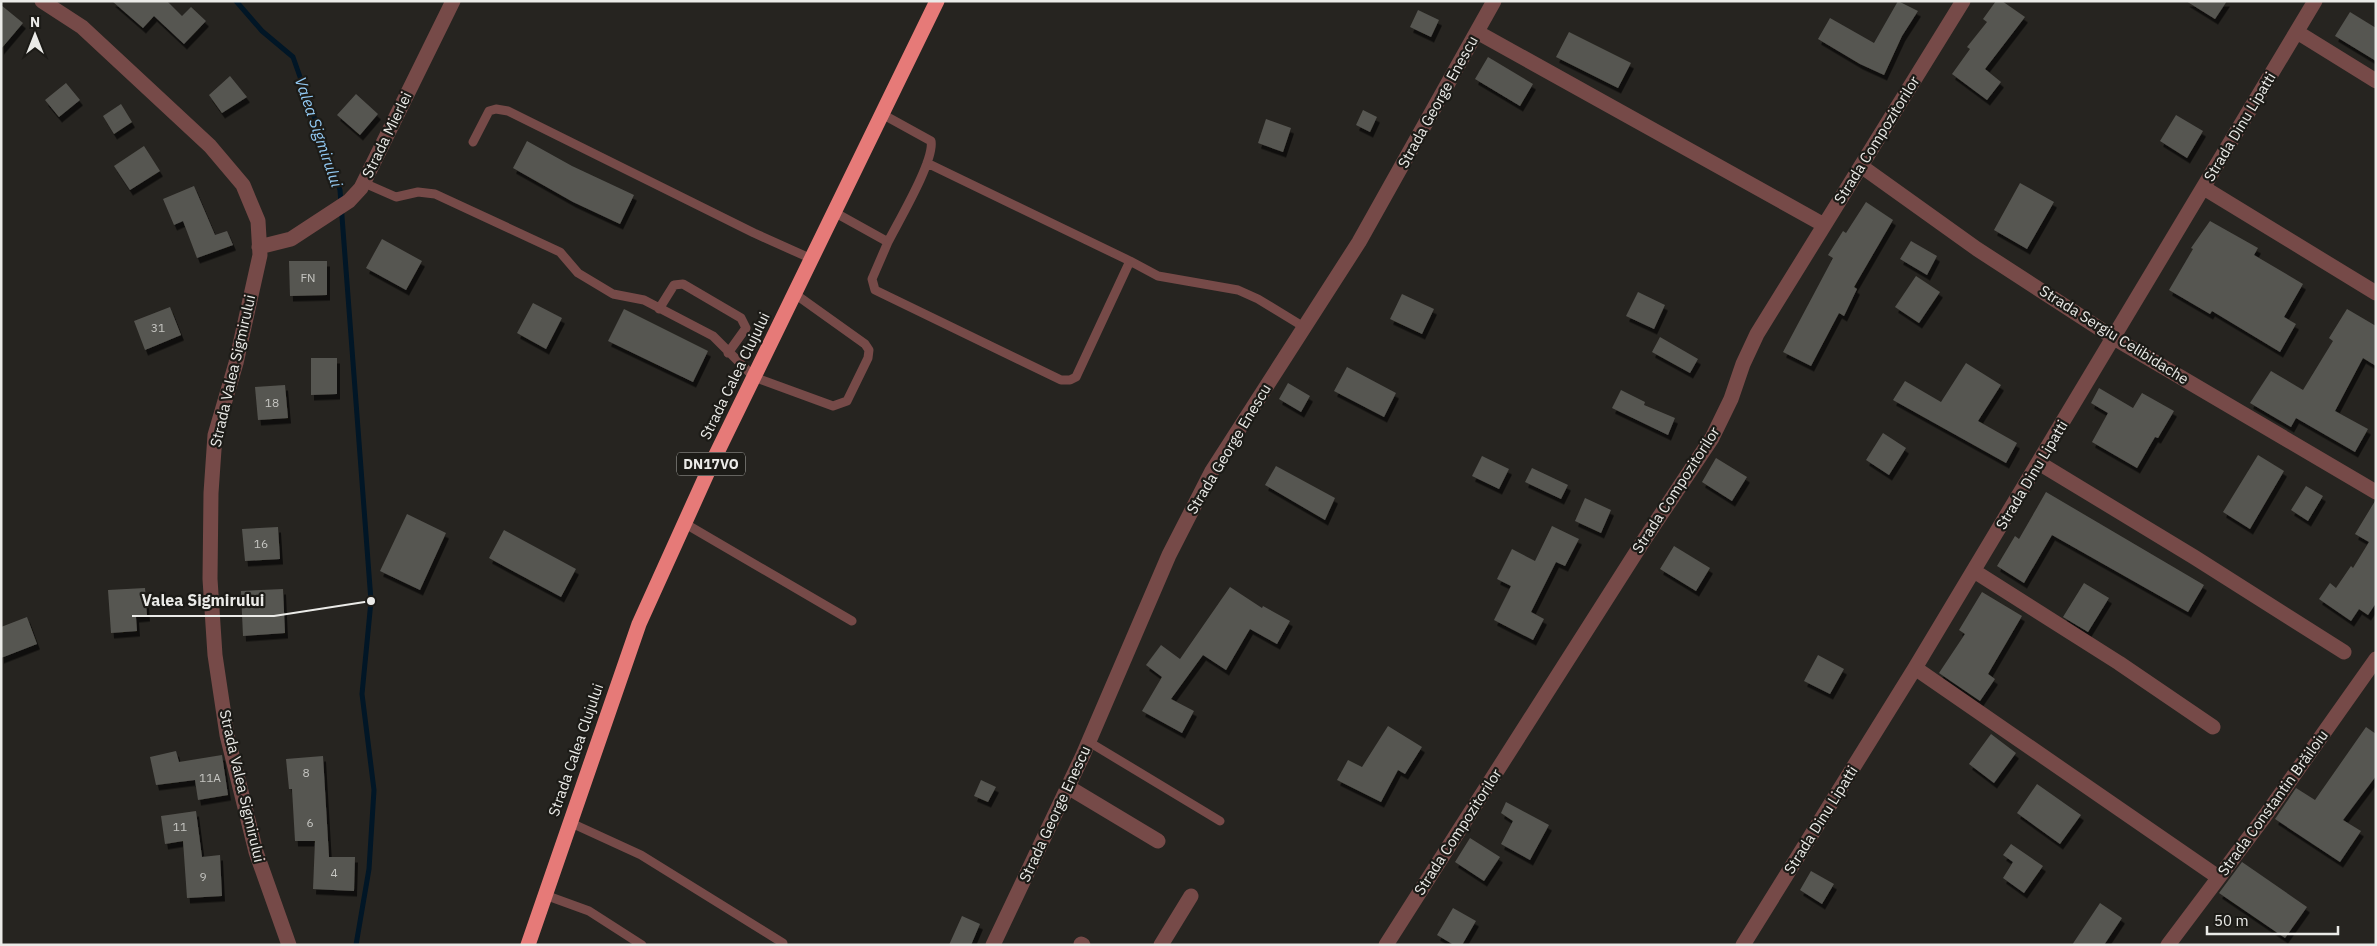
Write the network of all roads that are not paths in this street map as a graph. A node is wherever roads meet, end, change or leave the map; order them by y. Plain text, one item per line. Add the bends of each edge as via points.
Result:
1 (42, 1) edge
2 (453, 1) edge
3 (937, 1) edge
4 (1494, 1) edge
5 (1964, 1) edge
6 (2315, 1) edge
7 (1477, 32) junction
8 (2296, 32) junction
9 (2376, 82) edge
10 (882, 114) junction
11 (472, 142) dead end
12 (927, 163) junction
13 (1861, 166) junction
14 (364, 183) junction
15 (2204, 188) junction
16 (834, 212) junction
17 (1824, 225) junction
18 (888, 242) junction
19 (260, 247) junction
20 (812, 259) junction
21 (1130, 261) junction
22 (2376, 293) edge
23 (795, 294) junction
24 (659, 308) junction
25 (1304, 327) junction
26 (2114, 338) junction
27 (728, 353) junction
28 (754, 378) junction
29 (2039, 463) junction
30 (2376, 492) edge
31 (684, 523) junction
32 (1974, 571) junction
33 (852, 621) dead end
34 (2344, 652) dead end
35 (2376, 659) edge
36 (1915, 668) junction
37 (2213, 728) dead end
38 (1089, 742) junction
39 (1068, 787) junction
40 (1220, 821) dead end
41 (569, 822) junction
42 (1158, 841) dead end
43 (2218, 877) junction
44 (545, 895) junction
45 (1191, 896) dead end
46 (783, 943) dead end
47 (289, 945) edge
48 (528, 945) edge
49 (642, 945) edge
50 (993, 945) edge
51 (1161, 945) edge
52 (1386, 945) edge
53 (1743, 945) edge
54 (2168, 945) edge

1 - 19 street, Strada Valea Sigmirului via 82,27 210,146 243,185 258,221
2 - 14 street, Strada Mierlei
3 - 10 highway, Strada Calea Clujului / DN17VO
4 - 7 street, Strada George Enescu
5 - 13 street, Strada Compozitorilor
6 - 8 street, Strada Dinu Lipatti
7 - 17 street
7 - 25 street, Strada George Enescu via 1359,242
8 - 9 street
8 - 15 street, Strada Dinu Lipatti
10 - 12 lane via 931,141
10 - 16 highway, Strada Calea Clujului / DN17VO
11 - 20 lane via 489,111 508,111
12 - 18 lane
12 - 21 lane
13 - 17 street, Strada Compozitorilor
13 - 26 street, Strada Sergiu Celibidache via 1977,249
14 - 19 street, Strada Mierlei via 343,205 291,239
14 - 24 lane via 396,197 418,192 435,194 560,252 578,273 613,294 644,300
15 - 22 street
15 - 26 street, Strada Dinu Lipatti
16 - 18 lane
16 - 20 highway, Strada Calea Clujului / DN17VO
17 - 52 street, Strada Compozitorilor via 1757,334 1712,438
18 - 21 lane via 872,279 875,290 1061,380 1076,377
19 - 47 street, Strada Valea Sigmirului via 236,363 215,435 210,579 215,655 227,735 256,852
20 - 23 highway, Strada Calea Clujului / DN17VO
21 - 25 lane via 1158,276 1238,290
23 - 28 highway, Strada Calea Clujului / DN17VO
23 - 28 lane via 865,344 869,350 868,358 847,401 833,406
24 - 27 lane via 713,336
24 - 27 lane via 674,285 683,284 741,318 746,328
25 - 38 street, Strada George Enescu via 1212,471 1169,555
26 - 29 street, Strada Dinu Lipatti
26 - 30 street, Strada Sergiu Celibidache
27 - 28 lane
28 - 31 highway, Strada Calea Clujului / DN17VO
29 - 32 street, Strada Dinu Lipatti
29 - 34 street
31 - 33 lane
31 - 41 highway, Strada Calea Clujului / DN17VO via 639,624
32 - 36 street, Strada Dinu Lipatti
32 - 37 street via 2119,663
35 - 43 street, Strada Constantin Brăiloiu
36 - 43 street
36 - 53 street, Strada Dinu Lipatti
38 - 39 street, Strada George Enescu
38 - 40 lane
39 - 42 street
39 - 50 street, Strada George Enescu
41 - 44 highway, Strada Calea Clujului / DN17VO
41 - 46 lane via 642,855
43 - 54 street, Strada Constantin Brăiloiu
44 - 48 highway, Strada Calea Clujului / DN17VO
44 - 49 lane via 589,911
45 - 51 street

